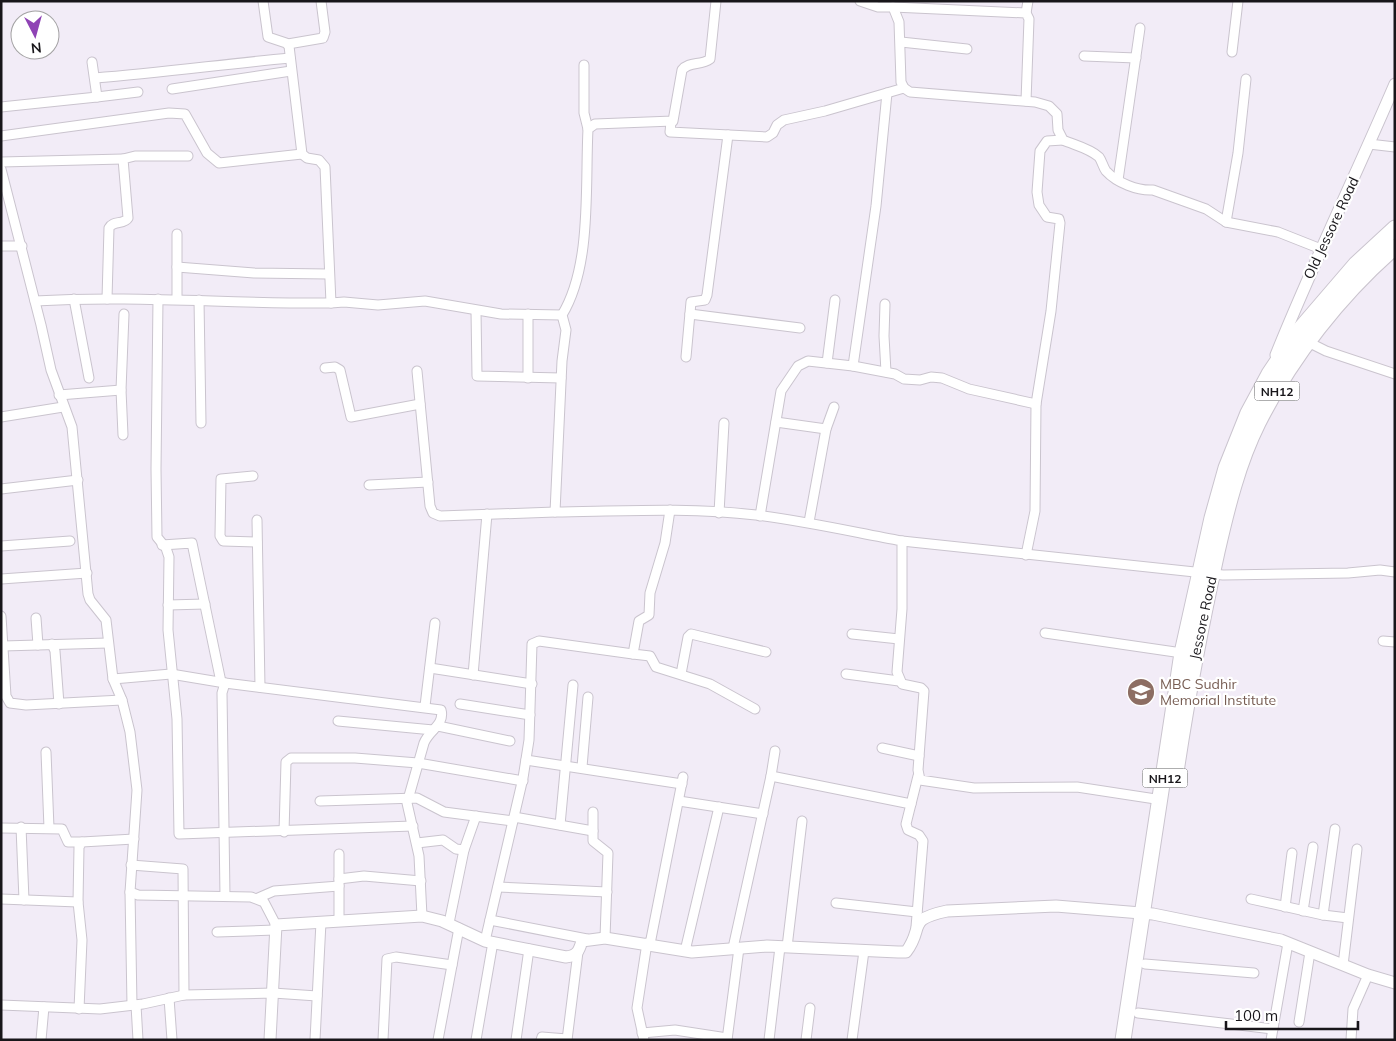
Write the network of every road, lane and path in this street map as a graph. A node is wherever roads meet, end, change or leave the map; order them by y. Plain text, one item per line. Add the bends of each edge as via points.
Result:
1 (263, 1) edge
2 (321, 1) edge
3 (716, 1) edge
4 (860, 1) edge
5 (1028, 1) edge
6 (1238, 1) edge
7 (893, 7) junction
8 (1026, 13) junction
9 (1140, 28) dead end
10 (901, 42) junction
11 (288, 44) junction
12 (967, 49) dead end
13 (1232, 52) dead end
14 (1084, 56) dead end
15 (290, 58) junction
16 (1136, 58) junction
17 (92, 62) dead end
18 (584, 65) dead end
19 (291, 70) junction
20 (95, 78) junction
21 (1246, 79) dead end
22 (1395, 84) edge
23 (904, 88) junction
24 (172, 89) dead end
25 (138, 92) dead end
26 (887, 93) junction
27 (97, 97) junction
28 (1026, 101) junction
29 (1, 107) edge
30 (671, 122) junction
31 (588, 129) junction
32 (728, 135) junction
33 (1, 136) edge
34 (1063, 140) junction
35 (1369, 144) junction
36 (1395, 147) edge
37 (302, 154) junction
38 (188, 156) dead end
39 (123, 159) junction
40 (1, 162) edge
41 (1, 168) edge
42 (1118, 180) junction
43 (1226, 222) junction
44 (1395, 228) edge
45 (177, 234) dead end
46 (1, 246) edge
47 (22, 246) junction
48 (1395, 247) edge
49 (1321, 249) junction
50 (177, 267) junction
51 (1361, 268) junction
52 (328, 274) junction
53 (74, 299) junction
54 (107, 299) junction
55 (158, 299) junction
56 (177, 299) junction
57 (199, 300) junction
58 (835, 300) dead end
59 (35, 301) junction
60 (331, 304) junction
61 (885, 304) dead end
62 (476, 311) junction
63 (124, 314) dead end
64 (528, 314) junction
65 (562, 314) junction
66 (690, 314) junction
67 (800, 328) dead end
68 (1297, 335) junction
69 (686, 357) dead end
70 (827, 363) junction
71 (853, 366) junction
72 (325, 368) dead end
73 (417, 371) dead end
74 (886, 372) junction
75 (1395, 374) edge
76 (89, 378) dead end
77 (528, 378) junction
78 (561, 378) junction
79 (121, 390) junction
80 (59, 394) junction
81 (420, 404) junction
82 (1036, 404) junction
83 (63, 407) junction
84 (834, 407) dead end
85 (1, 417) edge
86 (776, 422) junction
87 (201, 423) dead end
88 (724, 423) dead end
89 (826, 429) junction
90 (123, 435) dead end
91 (254, 476) dead end
92 (78, 480) junction
93 (428, 482) junction
94 (369, 486) dead end
95 (1, 489) edge
96 (670, 510) junction
97 (555, 512) junction
98 (719, 513) junction
99 (487, 514) junction
100 (760, 516) junction
101 (256, 520) dead end
102 (809, 522) junction
103 (1217, 523) junction
104 (902, 540) junction
105 (70, 541) dead end
106 (257, 542) junction
107 (162, 545) junction
108 (1, 546) edge
109 (1026, 555) junction
110 (1395, 572) edge
111 (87, 573) junction
112 (1206, 573) junction
113 (1, 579) edge
114 (205, 604) junction
115 (168, 605) junction
116 (1, 616) edge
117 (36, 618) dead end
118 (435, 623) dead end
119 (1045, 632) dead end
120 (852, 634) dead end
121 (900, 639) junction
122 (1383, 641) dead end
123 (1395, 642) edge
124 (108, 643) junction
125 (52, 644) junction
126 (38, 645) junction
127 (3, 646) junction
128 (766, 652) dead end
129 (1182, 653) junction
130 (633, 654) junction
131 (430, 668) junction
132 (171, 674) junction
133 (681, 674) junction
134 (846, 674) dead end
135 (473, 675) junction
136 (113, 679) junction
137 (899, 681) junction
138 (223, 683) junction
139 (532, 684) junction
140 (573, 685) dead end
141 (260, 687) junction
142 (588, 697) dead end
143 (122, 700) junction
144 (59, 704) junction
145 (460, 704) dead end
146 (425, 706) junction
147 (755, 709) dead end
148 (530, 716) junction
149 (338, 721) dead end
150 (436, 728) junction
151 (510, 741) dead end
152 (882, 748) dead end
153 (775, 751) dead end
154 (46, 752) dead end
155 (920, 756) junction
156 (526, 760) junction
157 (418, 763) junction
158 (566, 765) junction
159 (582, 767) junction
160 (771, 776) junction
161 (918, 776) junction
162 (523, 781) junction
163 (408, 798) junction
164 (1162, 800) junction
165 (320, 801) dead end
166 (679, 801) junction
167 (911, 804) junction
168 (719, 807) junction
169 (593, 812) dead end
170 (762, 814) junction
171 (476, 816) junction
172 (514, 819) junction
173 (802, 821) dead end
174 (560, 825) junction
175 (413, 826) junction
176 (22, 827) junction
177 (1, 828) edge
178 (49, 828) junction
179 (1336, 829) dead end
180 (593, 831) junction
181 (284, 832) junction
182 (224, 834) junction
183 (134, 839) junction
184 (82, 842) junction
185 (417, 843) junction
186 (1312, 847) dead end
187 (1357, 849) dead end
188 (464, 850) junction
189 (1292, 853) dead end
190 (339, 854) dead end
191 (132, 866) junction
192 (421, 881) junction
193 (339, 882) junction
194 (498, 887) junction
195 (130, 892) junction
196 (607, 892) junction
197 (185, 895) junction
198 (224, 896) junction
199 (258, 898) junction
200 (1, 899) edge
201 (1251, 899) dead end
202 (24, 900) junction
203 (78, 902) junction
204 (836, 903) dead end
205 (1285, 907) junction
206 (917, 912) junction
207 (1303, 912) junction
208 (1148, 913) junction
209 (1323, 915) junction
210 (422, 916) junction
211 (1348, 918) junction
212 (339, 920) junction
213 (490, 920) junction
214 (321, 922) junction
215 (454, 926) junction
216 (916, 926) junction
217 (275, 927) junction
218 (217, 932) dead end
219 (605, 938) junction
220 (587, 939) junction
221 (489, 941) junction
222 (1288, 943) junction
223 (649, 944) junction
224 (784, 947) junction
225 (736, 948) junction
226 (529, 949) junction
227 (684, 951) junction
228 (864, 951) junction
229 (578, 952) junction
230 (1310, 952) junction
231 (1145, 964) junction
232 (452, 965) junction
233 (1342, 965) junction
234 (1254, 973) dead end
235 (1368, 975) junction
236 (1395, 983) edge
237 (273, 994) junction
238 (184, 995) junction
239 (317, 996) junction
240 (169, 998) junction
241 (1, 1005) edge
242 (134, 1005) junction
243 (44, 1007) junction
244 (810, 1008) dead end
245 (79, 1009) junction
246 (1138, 1013) junction
247 (1299, 1022) dead end
248 (1273, 1029) junction
249 (643, 1036) edge
250 (567, 1039) edge
251 (727, 1039) edge
252 (41, 1040) edge
253 (138, 1040) edge
254 (172, 1040) edge
255 (270, 1040) edge
256 (315, 1040) edge
257 (383, 1040) edge
258 (438, 1040) edge
259 (476, 1040) edge
260 (516, 1040) edge
261 (541, 1040) edge
262 (769, 1040) edge
263 (806, 1040) edge
264 (852, 1040) edge
265 (1124, 1040) edge
266 (1134, 1040) edge
267 (1271, 1040) edge
268 (1351, 1040) edge

1 - 11 street via 268,37
2 - 11 street via 323,38
3 - 30 street via 710,59 687,65 682,70
4 - 7 street via 878,7
5 - 8 street
6 - 13 street
7 - 8 street
7 - 10 street via 899,22
8 - 28 street via 1029,19
9 - 16 street
10 - 12 street
10 - 23 street via 901,82
11 - 15 street
14 - 16 street
15 - 19 street
15 - 20 street
16 - 42 street
17 - 20 street
18 - 31 street via 584,113
19 - 24 street
19 - 37 street
20 - 27 street
21 - 43 street
22 - 35 street, Old Jessore Road
23 - 26 street
23 - 28 street via 910,92
25 - 27 street
26 - 32 street via 784,120 767,137
26 - 71 street via 876,206
27 - 29 street
28 - 34 street via 1055,110
30 - 31 street via 595,124
30 - 32 street via 670,132
31 - 65 street via 581,260 572,299
32 - 66 street via 707,295 704,300 693,300
33 - 37 street via 169,113 185,114 207,153 219,163
34 - 42 street via 1099,158 1104,169
34 - 82 street via 1047,141 1040,151 1039,205 1047,217 1059,219 1060,223 1051,311
35 - 36 street
35 - 49 street, Old Jessore Road
37 - 52 street via 318,160 325,167
38 - 39 street
39 - 40 street
39 - 54 street via 128,218 109,228
41 - 47 street
42 - 43 street via 1206,210
43 - 49 street via 1278,232
44 - 51 highway, NH12
45 - 50 street
46 - 47 street
47 - 59 street
48 - 51 highway, NH12
49 - 68 street, Old Jessore Road
50 - 52 street
50 - 56 street
51 - 68 highway, NH12
52 - 60 street
53 - 54 street
53 - 59 street
53 - 76 street
54 - 55 street
55 - 56 street
55 - 107 street via 157,537
56 - 57 street
57 - 60 street
57 - 87 street
58 - 70 street
59 - 80 street
60 - 62 street via 425,301
61 - 74 street
62 - 64 street
62 - 77 street via 477,376
63 - 79 street
64 - 65 street
64 - 77 street
65 - 78 street via 566,330
66 - 67 street
66 - 69 street
68 - 75 street via 1326,351
68 - 103 highway, Jessore Road / NH12
68 - 103 highway, NH12 via 1269,374 1242,427 1226,468
70 - 71 street
70 - 86 street via 808,361 798,366 780,391
71 - 74 street
72 - 81 street via 340,370 351,417
73 - 81 street
74 - 82 street via 904,379 942,378 969,389
77 - 78 street
78 - 97 street
79 - 80 street
79 - 90 street
80 - 83 street
81 - 93 street
82 - 109 street via 1035,511
83 - 85 street
83 - 92 street via 72,428
84 - 89 street
86 - 89 street
86 - 100 street
88 - 98 street
89 - 102 street
91 - 106 street via 221,479 220,536 223,541
92 - 95 street
92 - 111 street
93 - 94 street
93 - 99 street via 430,506 435,515
96 - 97 street
96 - 98 street
96 - 130 street via 665,543 650,593 649,614 639,621
97 - 99 street
98 - 100 street
99 - 135 street
100 - 102 street
101 - 106 street
102 - 104 street
103 - 112 highway, Jessore Road / NH12
104 - 109 street
104 - 121 street
105 - 108 street
106 - 141 street
107 - 114 street via 192,543
107 - 115 street via 168,556
109 - 112 street
110 - 112 street
111 - 113 street
111 - 124 street via 88,594 106,620
112 - 129 highway, Jessore Road / NH12
112 - 208 highway, Jessore Road / NH12
114 - 115 street
114 - 138 street
115 - 132 street
116 - 127 street
117 - 126 street
118 - 131 street
119 - 129 street
120 - 121 street
121 - 137 street
122 - 123 street
124 - 125 street
124 - 136 street
125 - 126 street
125 - 144 street
126 - 127 street
127 - 144 street via 6,696 10,703
128 - 133 street via 691,634
129 - 164 highway, Jessore Road / NH12
130 - 133 street via 650,656 656,667
130 - 139 street via 539,641 532,644
131 - 135 street
131 - 146 street
132 - 136 street
132 - 138 street
132 - 182 street via 178,734 179,834
133 - 147 street via 710,684
134 - 137 street
135 - 139 street
136 - 143 street
137 - 155 street via 924,691
138 - 141 street
138 - 182 street
139 - 148 street
140 - 158 street
141 - 146 street
142 - 159 street
143 - 144 street
143 - 183 street via 128,718 136,777
145 - 148 street
146 - 150 street via 441,710 442,716
148 - 156 street
149 - 150 street
150 - 151 street
150 - 157 street via 427,737
152 - 155 street
153 - 160 street
154 - 178 street
155 - 161 street
156 - 158 street
156 - 162 street
157 - 162 street
157 - 163 street
157 - 181 street via 354,758 288,759
158 - 159 street
158 - 174 street
159 - 166 street via 683,781
160 - 167 street
160 - 170 street
161 - 164 street via 923,781 974,788 1077,787
161 - 167 street
162 - 172 street
163 - 165 street
163 - 171 street via 422,800 444,812
163 - 175 street
164 - 208 highway, Jessore Road / NH12
166 - 168 street
166 - 223 street
167 - 206 street via 906,828 923,841
168 - 170 street
168 - 227 street
169 - 180 street
170 - 225 street
171 - 172 street
171 - 188 street
172 - 174 street
172 - 194 street
173 - 224 street
174 - 180 street
175 - 181 street
175 - 185 street
176 - 177 street
176 - 178 street
176 - 202 street
178 - 184 street via 64,830 70,843
179 - 209 street
180 - 196 street via 594,841 608,854
181 - 182 street
182 - 198 street
183 - 184 street
183 - 191 street
184 - 203 street via 79,847
185 - 188 street via 443,840 456,849
185 - 192 street
186 - 207 street
187 - 211 street
188 - 215 street
189 - 205 street
190 - 193 street
191 - 195 street
191 - 197 street via 183,868
192 - 193 street via 393,877
192 - 210 street
193 - 199 street via 274,891
193 - 212 street
194 - 196 street
194 - 213 street
195 - 197 street via 138,895
195 - 242 street
196 - 219 street
197 - 198 street
197 - 238 street
198 - 199 street
199 - 217 street via 267,906
200 - 202 street
201 - 205 street
202 - 203 street
203 - 245 street via 82,940
204 - 206 street
205 - 207 street
206 - 216 street
207 - 209 street
208 - 216 street via 1056,906 947,911 931,914
208 - 222 street
208 - 231 highway, Jessore Road / NH12
208 - 265 highway, Jessore Road / NH12
209 - 211 street
210 - 212 street
210 - 215 street
211 - 233 street
212 - 214 street
213 - 220 street
213 - 221 street
214 - 217 street
214 - 239 street
215 - 221 street
215 - 232 street
216 - 228 street via 911,946 906,952
217 - 218 street
217 - 237 street
219 - 220 street
219 - 223 street
220 - 229 street via 582,941
221 - 226 street
221 - 259 street
222 - 230 street
222 - 248 street
223 - 227 street
223 - 249 street via 637,1008
224 - 225 street
224 - 228 street
224 - 262 street
225 - 227 street
225 - 251 street
226 - 229 street via 566,957
226 - 260 street
228 - 264 street
229 - 250 street
230 - 233 street
230 - 247 street
231 - 234 street
231 - 246 highway, Jessore Road / NH12
232 - 257 street via 396,957 387,959
232 - 258 street
233 - 235 street
235 - 236 street
235 - 268 street via 1353,1009
237 - 238 street
237 - 239 street
237 - 255 street
238 - 240 street
239 - 256 street
240 - 242 street
240 - 254 street
241 - 243 street
242 - 245 street
242 - 253 street
243 - 245 street
243 - 252 street
244 - 263 street
246 - 248 street
246 - 266 highway, Jessore Road / NH12
248 - 267 street
249 - 251 street via 675,1030
250 - 261 street via 542,1037

